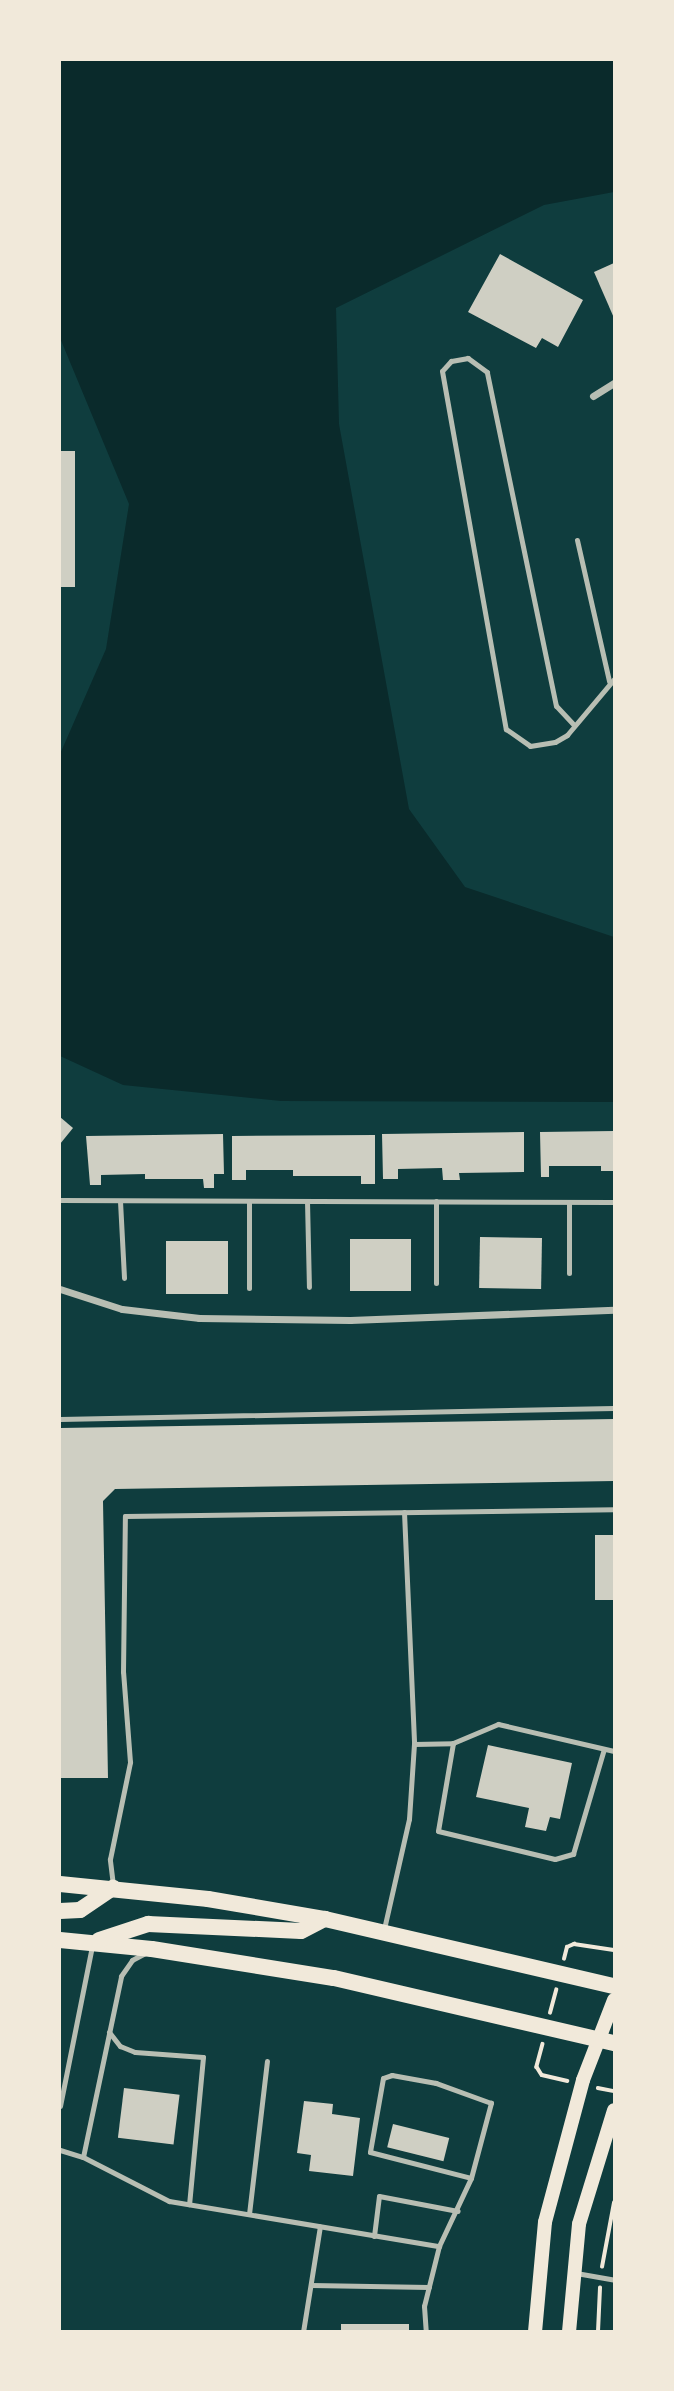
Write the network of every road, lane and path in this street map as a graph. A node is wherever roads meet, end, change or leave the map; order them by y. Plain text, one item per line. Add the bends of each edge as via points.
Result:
1 (614, 383) edge
2 (593, 396) dead end
3 (577, 540) dead end
4 (612, 680) edge
5 (574, 725) junction
6 (60, 1200) edge
7 (120, 1200) junction
8 (250, 1201) junction
9 (307, 1201) junction
10 (436, 1202) junction
11 (569, 1202) junction
12 (614, 1202) edge
13 (569, 1273) dead end
14 (124, 1278) dead end
15 (436, 1283) dead end
16 (309, 1287) dead end
17 (250, 1288) dead end
18 (60, 1289) edge
19 (614, 1310) edge
20 (614, 1408) edge
21 (60, 1419) edge
22 (614, 1509) edge
23 (404, 1512) junction
24 (453, 1743) junction
25 (414, 1744) junction
26 (604, 1749) junction
27 (614, 1751) edge
28 (60, 1884) edge
29 (113, 1888) junction
30 (60, 1911) edge
31 (325, 1919) junction
32 (383, 1930) junction
33 (60, 1940) edge
34 (92, 1943) junction
35 (152, 1949) junction
36 (614, 1986) edge
37 (614, 2000) edge
38 (109, 2032) junction
39 (607, 2041) edge
40 (267, 2062) dead end
41 (60, 2106) edge
42 (614, 2110) edge
43 (60, 2150) edge
44 (83, 2157) junction
45 (471, 2178) junction
46 (614, 2203) edge
47 (189, 2204) junction
48 (458, 2211) junction
49 (249, 2214) junction
50 (320, 2226) junction
51 (373, 2236) junction
52 (439, 2246) junction
53 (573, 2272) junction
54 (600, 2277) junction
55 (614, 2280) edge
56 (311, 2285) junction
57 (429, 2287) junction
58 (303, 2332) edge
59 (426, 2332) edge
60 (535, 2332) edge
61 (569, 2332) edge
62 (598, 2332) edge

1 - 2 street
3 - 4 lane
4 - 5 lane
5 - 5 lane via 555,706 487,372 468,358 451,362 442,372 506,729 518,741 542,747
6 - 7 lane
7 - 8 lane
7 - 14 lane
8 - 9 lane
8 - 17 lane
9 - 10 lane
9 - 16 lane
10 - 11 lane
10 - 15 lane
11 - 12 lane
11 - 13 lane
18 - 19 street via 122,1309 199,1318 350,1320
20 - 21 lane
22 - 23 lane
23 - 25 lane
23 - 29 lane via 125,1516 123,1672 130,1762 110,1860
24 - 25 lane
24 - 26 lane via 498,1724
24 - 26 lane via 438,1831 555,1860 573,1854
25 - 32 lane via 409,1819
26 - 27 lane
28 - 29 main road
29 - 30 main road via 80,1910
29 - 31 main road
31 - 32 main road
31 - 34 main road via 301,1931 148,1924
32 - 36 main road
33 - 34 main road
34 - 35 main road
34 - 41 lane
35 - 38 lane via 132,1961 121,1976
35 - 39 main road via 334,1978
37 - 39 main road
38 - 44 lane
38 - 47 lane via 120,2046 135,2052 204,2057
39 - 60 main road via 582,2084 545,2222
40 - 49 lane
42 - 53 main road via 579,2224
43 - 44 lane
44 - 47 lane via 169,2201
45 - 45 lane via 491,2103 436,2083 393,2075 383,2078 370,2152
45 - 48 lane
46 - 54 path
47 - 49 lane
48 - 51 lane via 379,2196
48 - 52 lane
49 - 50 lane
50 - 51 lane
50 - 56 lane
51 - 52 lane
52 - 57 lane
53 - 54 lane
53 - 61 main road
54 - 55 lane
54 - 62 path
56 - 57 lane
56 - 58 lane
57 - 59 lane

